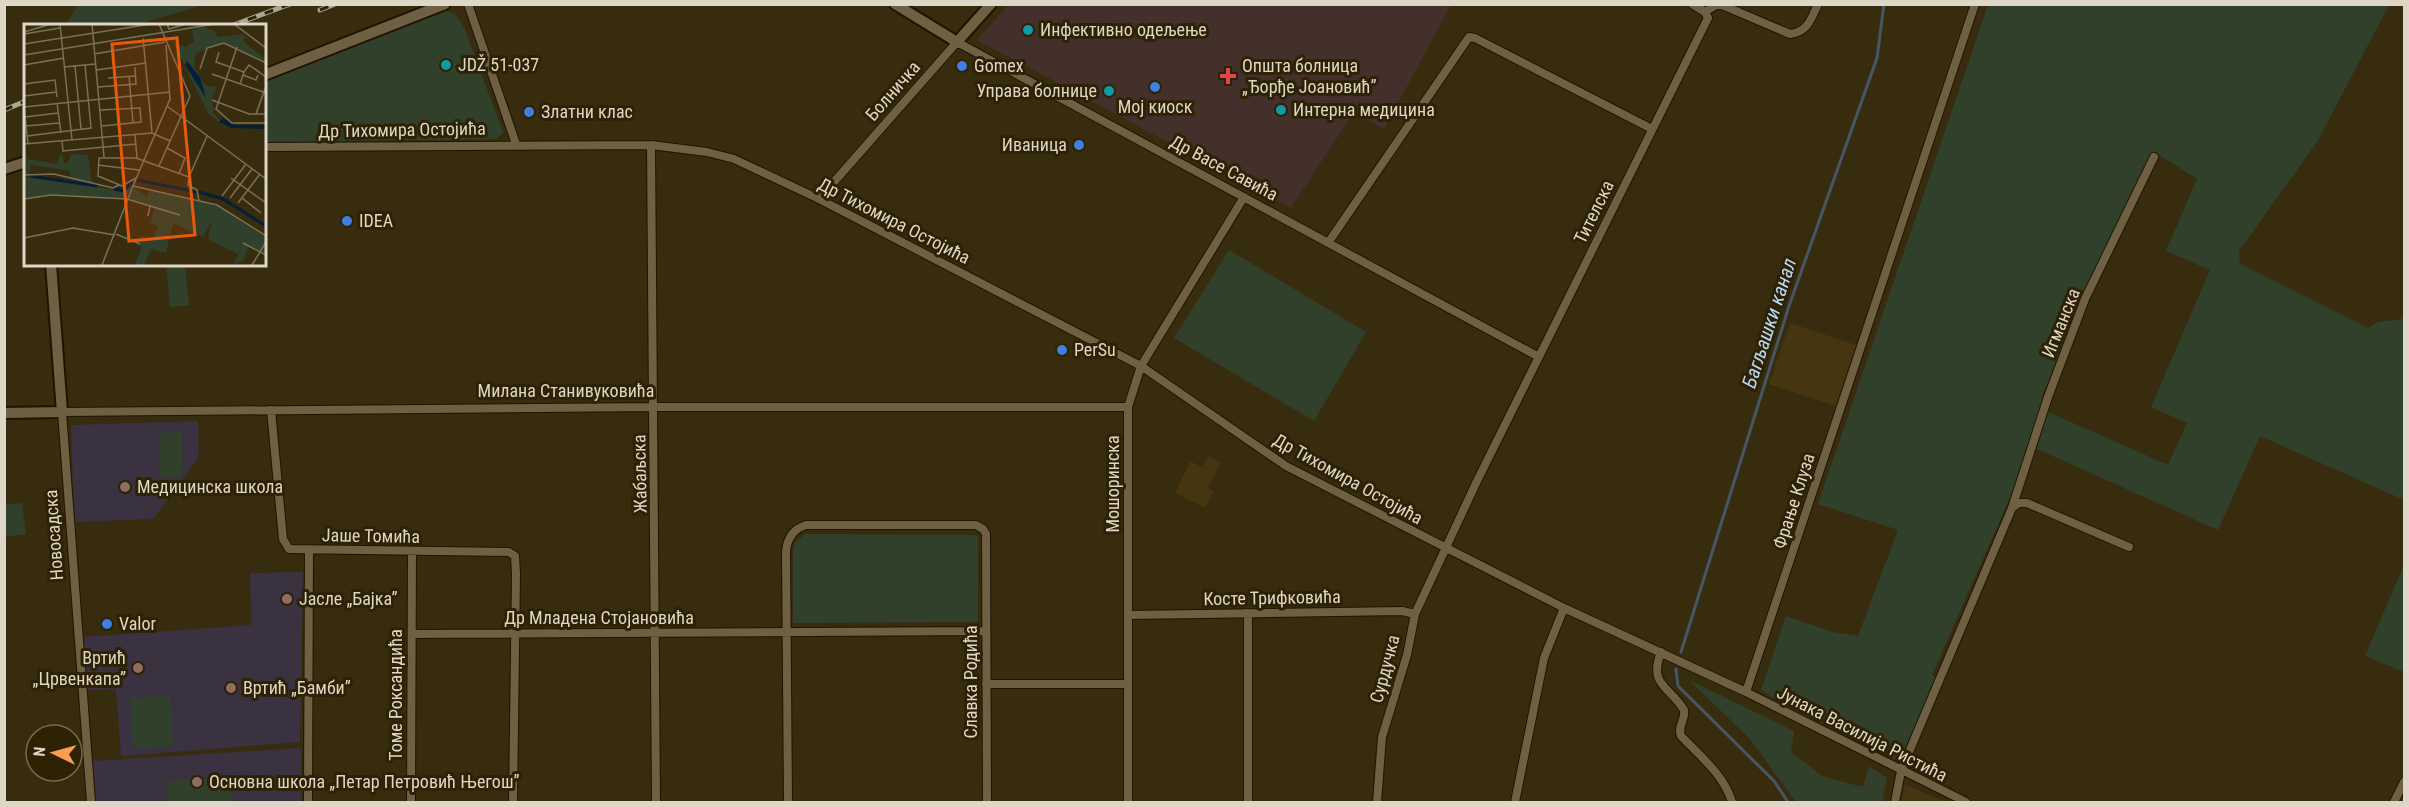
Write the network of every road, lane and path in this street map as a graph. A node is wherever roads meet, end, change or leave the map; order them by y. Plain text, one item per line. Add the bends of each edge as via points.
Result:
1 (445, 4) edge
2 (468, 4) edge
3 (895, 4) edge
4 (991, 4) edge
5 (1692, 4) edge
6 (1818, 4) edge
7 (1975, 4) edge
8 (1705, 12) junction
9 (957, 42) junction
10 (266, 74) edge
11 (1652, 129) junction
12 (516, 144) junction
13 (651, 145) junction
14 (266, 147) edge
15 (2154, 157) dead end
16 (24, 163) edge
17 (4, 169) edge
18 (1244, 197) junction
19 (819, 199) junction
20 (1328, 243) junction
21 (51, 266) edge
22 (1539, 357) junction
23 (1141, 366) junction
24 (654, 407) junction
25 (1128, 407) junction
26 (270, 410) junction
27 (62, 412) junction
28 (4, 413) edge
29 (2012, 508) junction
30 (2129, 547) dead end
31 (1446, 549) junction
32 (309, 550) junction
33 (412, 551) junction
34 (1564, 608) junction
35 (1248, 613) junction
36 (1415, 614) junction
37 (1128, 615) junction
38 (986, 631) junction
39 (786, 632) junction
40 (656, 633) junction
41 (412, 634) junction
42 (515, 634) junction
43 (1661, 652) junction
44 (986, 684) junction
45 (1128, 684) junction
46 (1746, 692) junction
47 (1901, 771) junction
48 (2404, 782) edge
49 (91, 802) edge
50 (308, 802) edge
51 (411, 802) edge
52 (513, 802) edge
53 (656, 802) edge
54 (788, 802) edge
55 (987, 802) edge
56 (1128, 802) edge
57 (1248, 802) edge
58 (1377, 802) edge
59 (1515, 802) edge
60 (1732, 802) edge
61 (1895, 802) edge
62 (1966, 802) edge
63 (2394, 802) edge

1 - 10 street
2 - 12 street
3 - 9 street, Др Васе Савића
4 - 9 street, Болничка
5 - 8 street
6 - 8 street via 1806,28 1790,34 1722,5
7 - 46 street, Фрање Клуза
8 - 11 street, Тителска via 1708,18
9 - 18 street, Др Васе Савића
9 - 19 street, Болничка
11 - 20 street via 1475,38 1465,40
11 - 22 street, Тителска
12 - 13 street, Др Тихомира Остојића
12 - 14 street, Др Тихомира Остојића
13 - 19 street, Др Тихомира Остојића via 734,159
13 - 24 street, Жабаљска
15 - 29 street, Игманска via 2085,299
16 - 17 street
18 - 20 street, Др Васе Савића
18 - 23 street, Мошоринска
19 - 23 street, Др Тихомира Остојића
20 - 22 street, Др Васе Савића
21 - 27 street, Новосадска
22 - 31 street, Тителска
23 - 25 street, Мошоринска
23 - 31 street, Др Тихомира Остојића via 1286,466
24 - 25 street, Милана Станивуковића
24 - 26 street, Милана Станивуковића
24 - 40 street, Жабаљска
25 - 37 street, Мошоринска
26 - 27 street, Милана Станивуковића
26 - 32 street, Јаше Томића via 284,542 289,549
27 - 28 street, Милана Станивуковића
27 - 49 street, Новосадска
29 - 30 street via 2019,503 2027,504
29 - 47 street, Игманска
31 - 34 street
31 - 36 street, Сурдучка
32 - 33 street, Јаше Томића
32 - 50 street
33 - 41 street, Томе Роксандића
33 - 42 street, Јаше Томића via 512,553 516,562
34 - 43 street
34 - 59 street via 1544,658
35 - 36 street, Косте Трифковића
35 - 37 street, Косте Трифковића
35 - 57 street
36 - 58 street, Сурдучка via 1382,737
37 - 45 street, Мошоринска
38 - 39 street, Др Младена Стојановића
38 - 39 street, Славка Родића via 983,529 976,525 806,525 790,537 786,552
38 - 44 street, Славка Родића
39 - 40 street, Др Младена Стојановића
39 - 54 street
40 - 42 street, Др Младена Стојановића
40 - 53 street, Жабаљска
41 - 42 street, Др Младена Стојановића
41 - 51 street, Томе Роксандића
42 - 52 street
43 - 46 street
43 - 60 street via 1659,683 1684,710 1681,736 1713,770
44 - 45 street
44 - 55 street, Славка Родића
45 - 56 street, Мошоринска
46 - 47 street, Јунака Василија Ристића
47 - 61 street, Игманска
47 - 62 street, Јунака Василија Ристића
48 - 63 street

